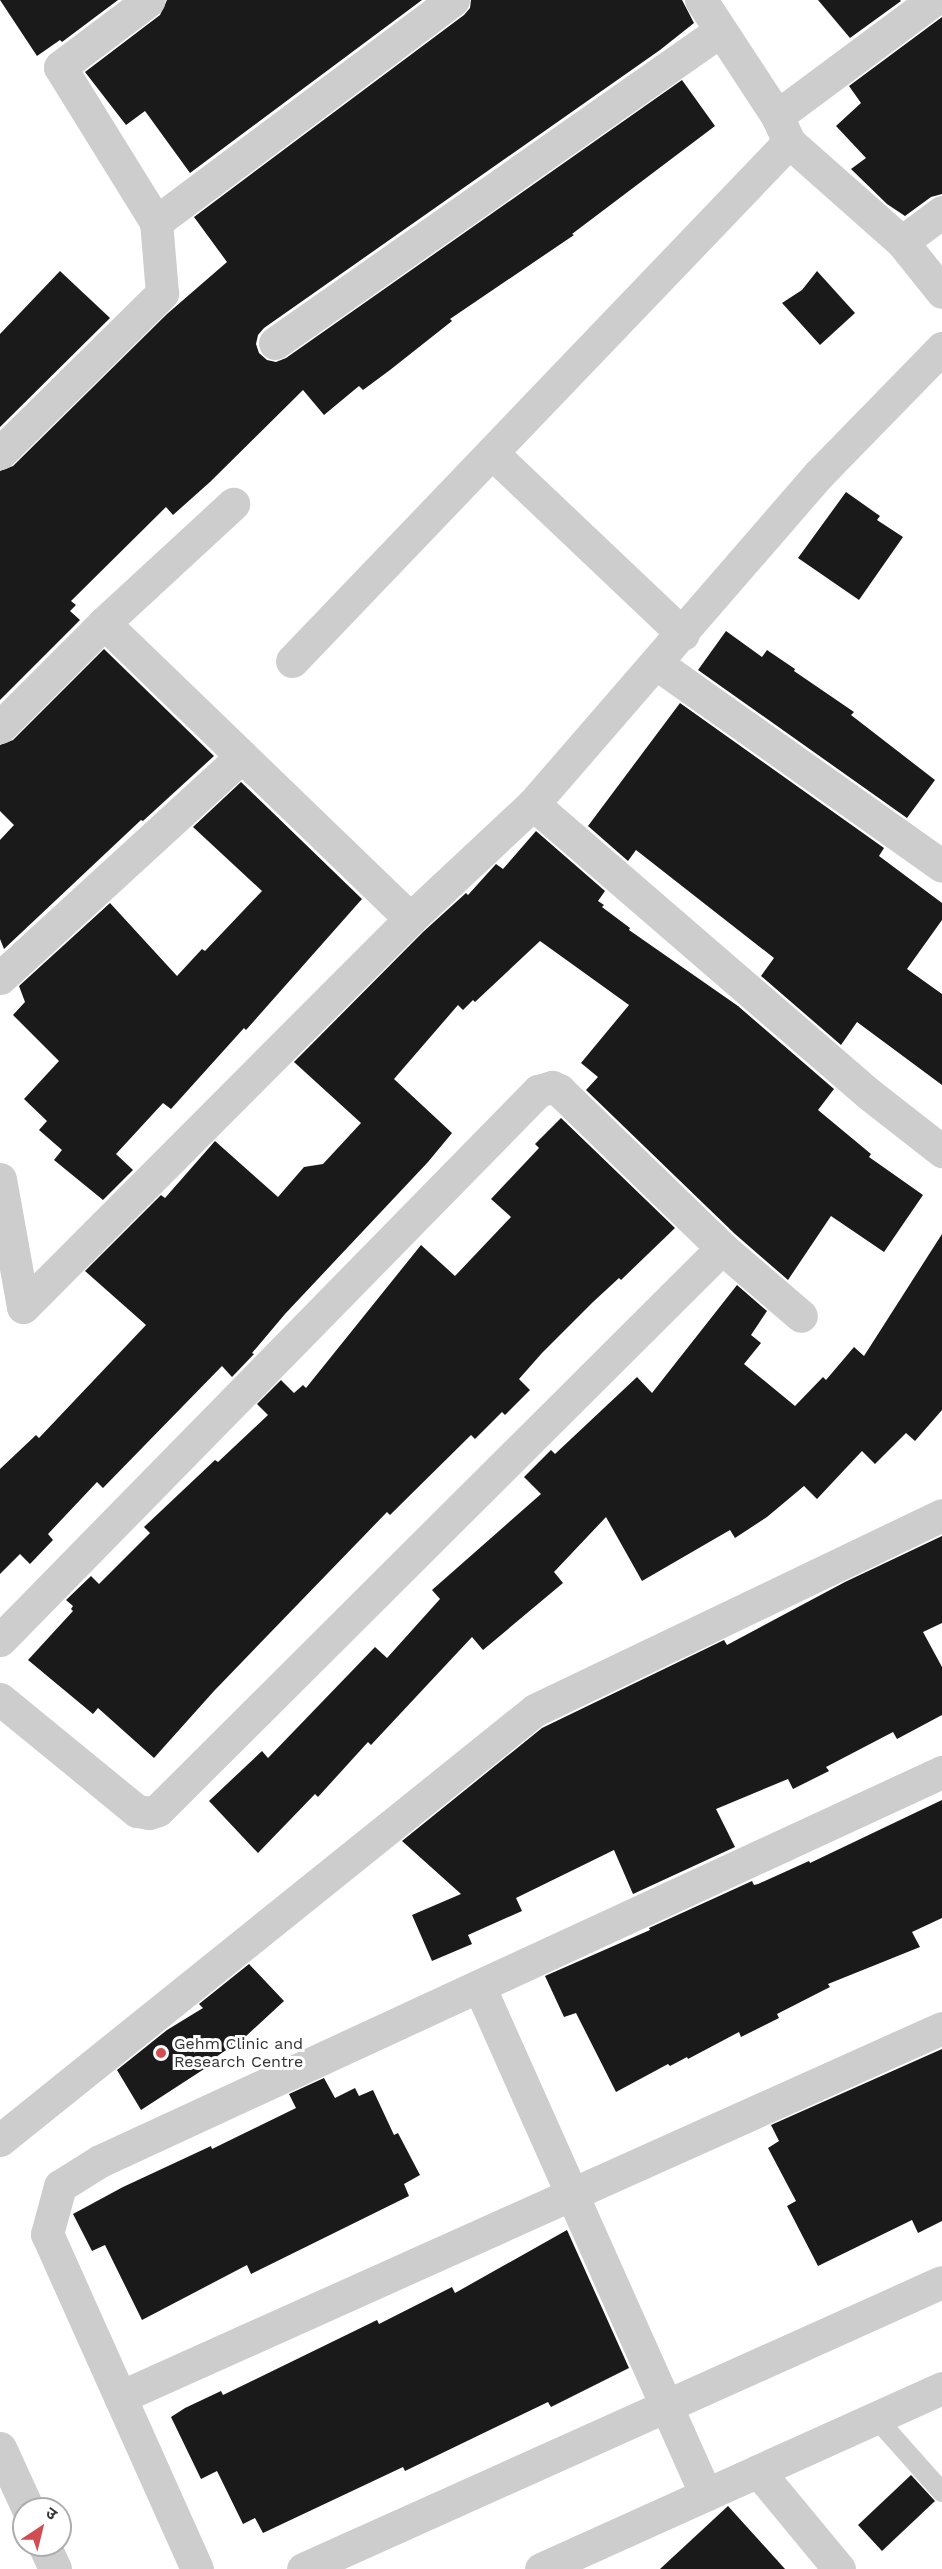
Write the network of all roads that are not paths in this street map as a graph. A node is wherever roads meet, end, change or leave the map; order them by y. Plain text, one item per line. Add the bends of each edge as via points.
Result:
1 (149, 0) edge
2 (453, 0) edge
3 (701, 0) edge
4 (933, 0) edge
5 (720, 31) junction
6 (783, 129) junction
7 (942, 212) edge
8 (156, 222) junction
9 (902, 242) junction
10 (942, 292) edge
11 (275, 343) dead end
12 (942, 348) edge
13 (0, 453) edge
14 (492, 453) junction
15 (233, 504) dead end
16 (104, 623) junction
17 (683, 634) junction
18 (292, 661) dead end
19 (657, 664) junction
20 (0, 728) edge
21 (241, 757) junction
22 (533, 804) junction
23 (942, 866) edge
24 (410, 919) junction
25 (0, 978) edge
26 (942, 1151) edge
27 (0, 1179) edge
28 (722, 1248) junction
29 (801, 1316) dead end
30 (942, 1515) edge
31 (0, 1640) edge
32 (0, 1699) edge
33 (942, 1772) edge
34 (479, 1986) junction
35 (942, 2028) edge
36 (1, 2135) edge
37 (572, 2194) junction
38 (942, 2282) edge
39 (942, 2388) edge
40 (120, 2397) junction
41 (666, 2406) junction
42 (876, 2418) junction
43 (0, 2448) edge
44 (758, 2471) junction
45 (942, 2492) edge
46 (706, 2495) junction
47 (22, 2497) edge
48 (197, 2569) edge
49 (303, 2569) edge
50 (541, 2569) edge
51 (839, 2569) edge

1 - 8 street via 60,68
2 - 8 street
3 - 5 street
4 - 6 street
5 - 6 street
5 - 11 street
6 - 9 street
6 - 14 street
7 - 9 street
8 - 13 street via 162,293
9 - 10 street
12 - 17 street via 819,474
14 - 17 street
14 - 18 street
15 - 16 street
16 - 20 street
16 - 21 street
17 - 19 street
19 - 22 street
19 - 23 street
21 - 24 street
21 - 25 street
22 - 24 street
22 - 26 street via 869,1094
24 - 27 street via 23,1307
28 - 29 street
28 - 31 street via 558,1090 552,1087 538,1091
28 - 32 street via 158,1810 137,1810
30 - 36 street via 535,1710
33 - 34 street
34 - 37 street
34 - 40 street via 100,2161 60,2186 47,2234
35 - 37 street
37 - 40 street
37 - 41 street
38 - 41 street
39 - 42 street
40 - 48 street
41 - 46 street
41 - 49 street
42 - 44 street
42 - 45 lane
43 - 47 street
44 - 46 street
44 - 51 street
46 - 50 street

